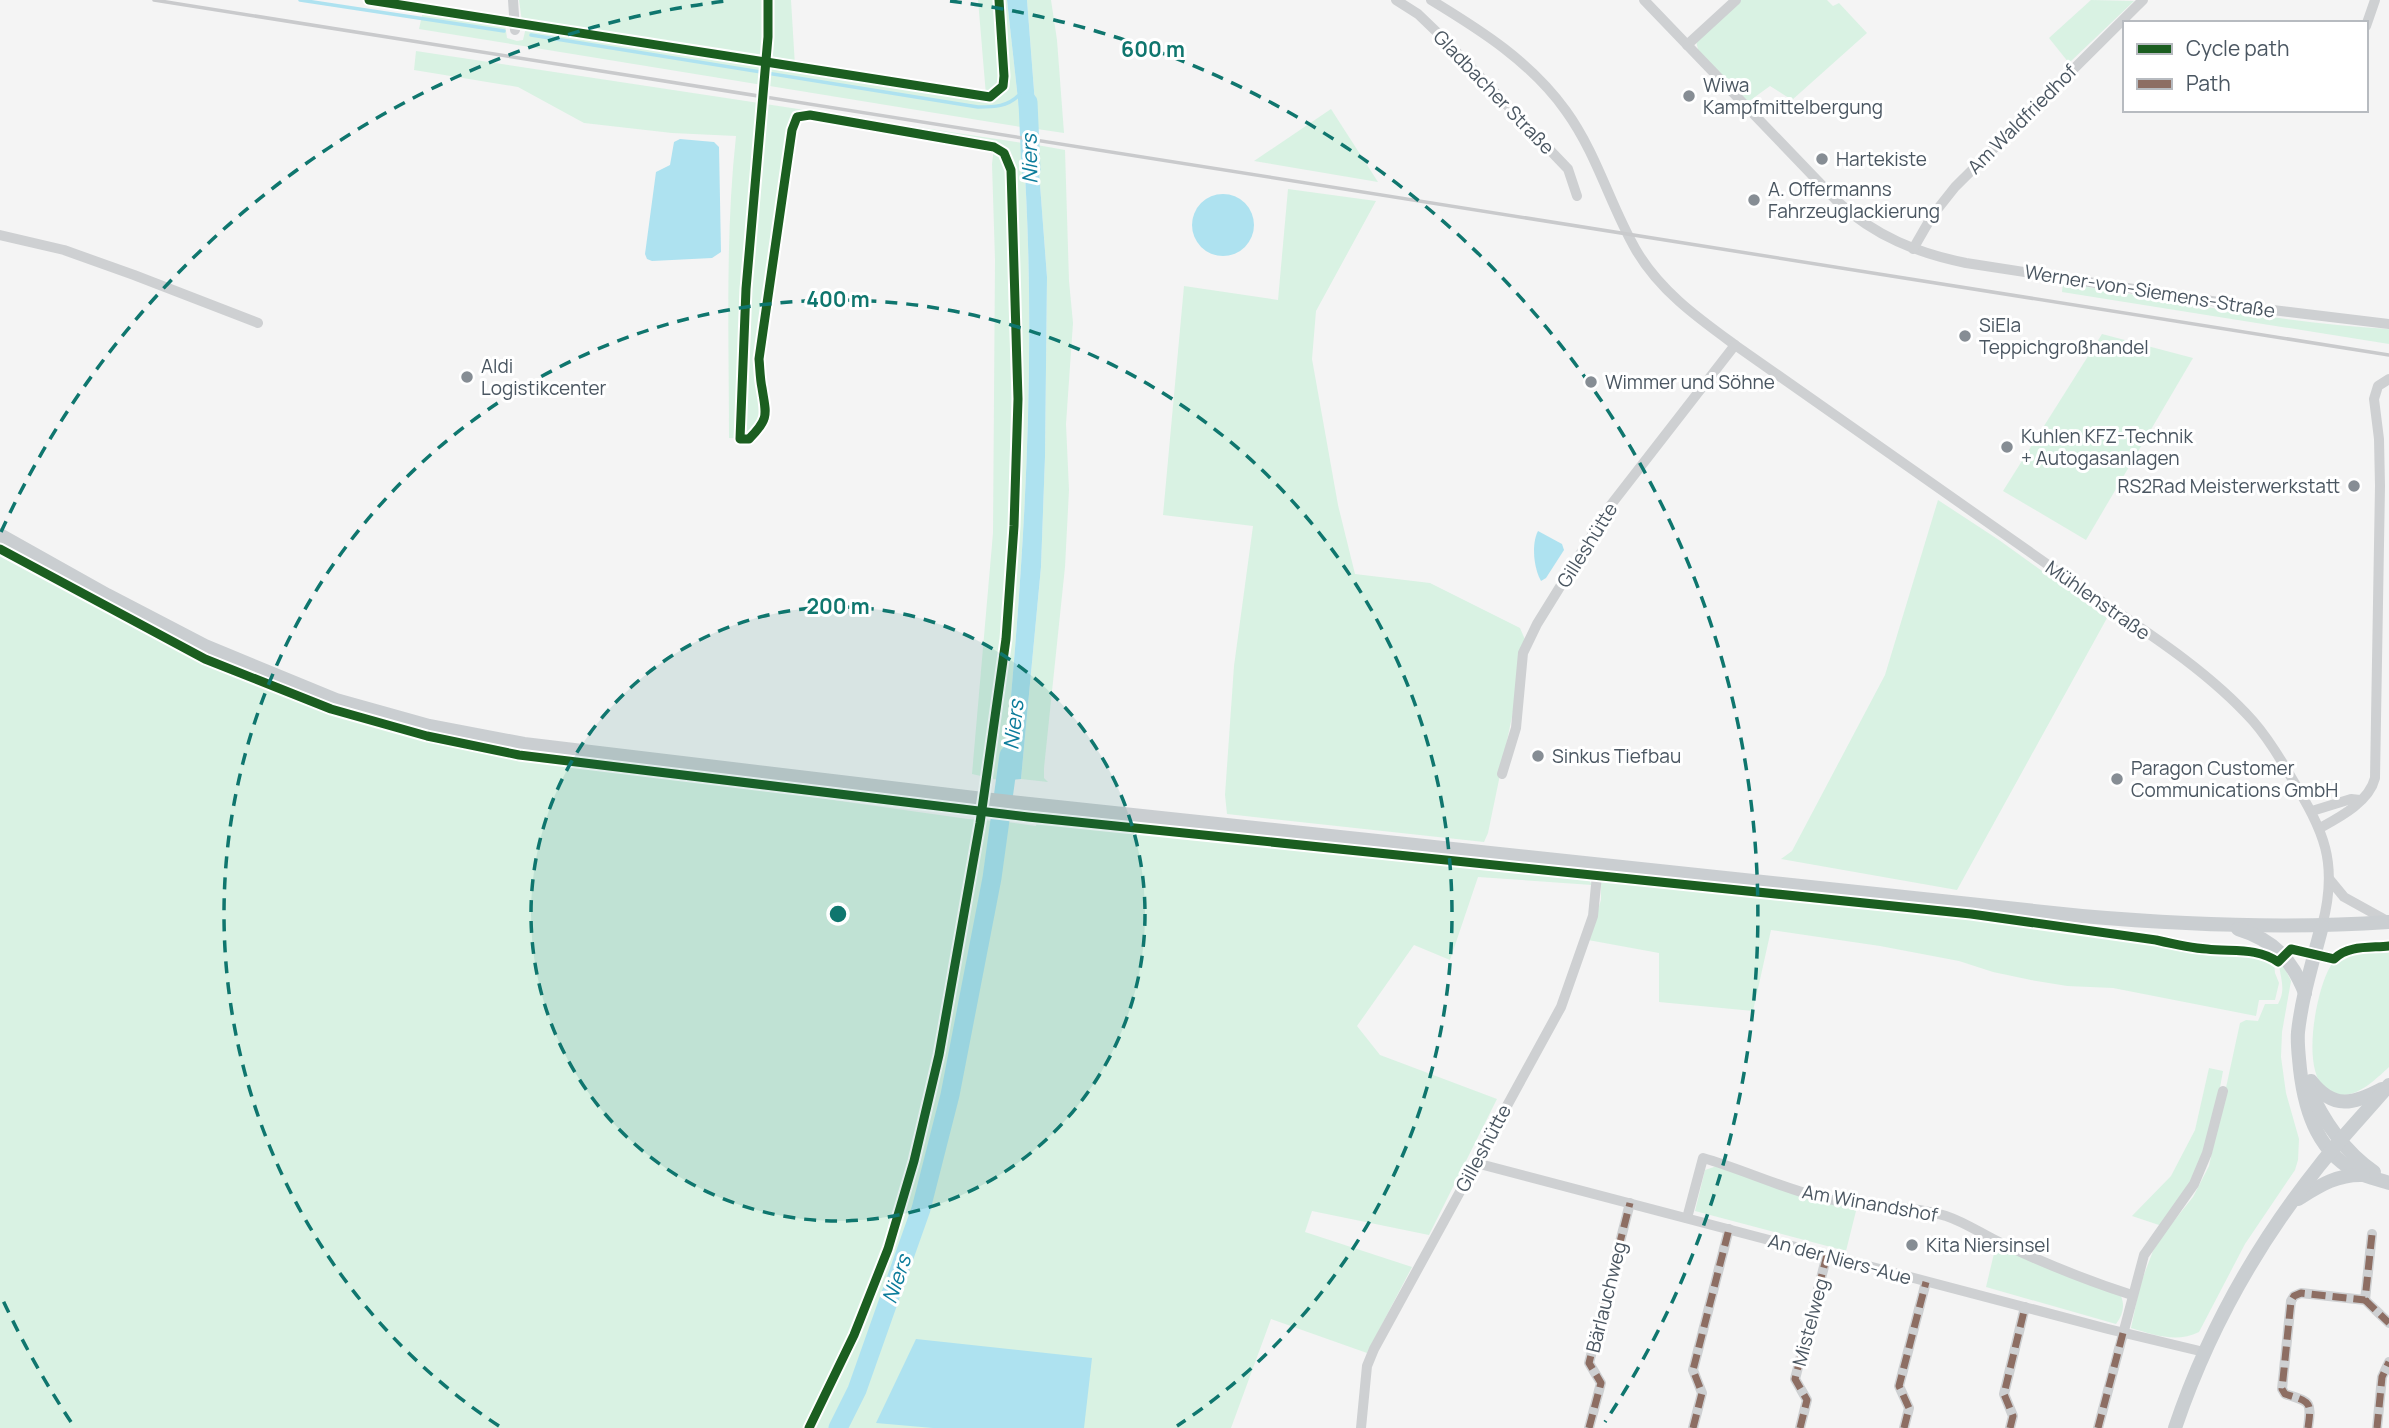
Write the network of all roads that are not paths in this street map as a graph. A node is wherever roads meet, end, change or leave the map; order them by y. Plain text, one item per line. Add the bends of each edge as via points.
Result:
1 (513, 0) edge
2 (1396, 0) edge
3 (1431, 0) edge
4 (1644, 0) edge
5 (1735, 0) edge
6 (2143, 0) edge
7 (2375, 0) edge
8 (2368, 21) edge
9 (515, 30) dead end
10 (1687, 45) junction
11 (1577, 196) dead end
12 (0, 234) edge
13 (1913, 249) junction
14 (1644, 262) joint
15 (258, 323) dead end
16 (2389, 324) edge
17 (1735, 345) junction
18 (2388, 379) edge
19 (0, 535) edge
20 (1502, 774) dead end
21 (2360, 800) junction
22 (2312, 811) junction
23 (2320, 828) junction
24 (1598, 865) junction
25 (2330, 880) junction
26 (2389, 922) edge
27 (2223, 925) junction
28 (2322, 926) junction
29 (2305, 993) junction
30 (2300, 1066) junction
31 (2389, 1085) edge
32 (2223, 1091) dead end
33 (2335, 1147) junction
34 (1476, 1163) junction
35 (2364, 1175) junction
36 (2389, 1182) edge
37 (1630, 1203) junction
38 (2291, 1203) junction
39 (1687, 1218) junction
40 (1729, 1229) junction
41 (2372, 1234) dead end
42 (1827, 1255) junction
43 (1926, 1282) junction
44 (2132, 1295) junction
45 (2365, 1300) junction
46 (2025, 1307) junction
47 (2389, 1323) edge
48 (2123, 1333) junction
49 (2204, 1352) junction
50 (2389, 1362) edge
51 (1361, 1428) edge
52 (1589, 1428) edge
53 (1693, 1428) edge
54 (1800, 1428) edge
55 (1904, 1428) edge
56 (2010, 1428) edge
57 (2098, 1428) edge
58 (2175, 1428) edge
59 (2308, 1428) edge
60 (2377, 1428) edge

1 - 9 street
2 - 11 street, Gladbacher Straße via 1443,38 1568,169
3 - 14 street, Gladbacher Straße via 1505,48 1557,99 1589,150
4 - 10 street, Werner-von-Siemens-Straße
5 - 10 street
6 - 13 street, Am Waldfriedhof via 1955,187
7 - 8 street
10 - 13 street, Werner-von-Siemens-Straße via 1849,213
12 - 15 street via 64,250
13 - 16 street, Werner-von-Siemens-Straße via 1958,261 2171,296
14 - 17 street, Mühlenstraße via 1683,306
17 - 20 street, Gilleshütte via 1610,506 1532,634 1523,653 1516,729
17 - 22 street, Mühlenstraße via 2210,680 2261,731
18 - 21 street via 2376,389 2373,403 2380,486 2375,774 2372,788
19 - 24 main road via 205,646 335,700 429,726 524,744
21 - 22 street
21 - 23 street
22 - 23 street, Mühlenstraße
23 - 25 street, Mühlenstraße
24 - 27 main road via 2082,916
24 - 34 street, Gilleshütte via 1593,916 1564,1000
25 - 26 street via 2344,897
25 - 28 street, Mühlenstraße
26 - 28 main road
27 - 28 main road
27 - 29 main road via 2243,930 2285,956
28 - 29 main road, Mühlenstraße
29 - 30 main road, Mühlenstraße via 2298,1032
30 - 31 main road via 2319,1092 2338,1101 2361,1099
30 - 33 main road, Mühlenstraße via 2308,1113 2320,1138
31 - 33 main road
32 - 44 street via 2202,1168 2149,1245
33 - 35 main road
33 - 36 main road
33 - 38 main road
34 - 37 street, An der Niers-Aue
34 - 51 street, Gilleshütte via 1370,1357
35 - 36 main road
35 - 38 main road via 2331,1180
37 - 39 street, An der Niers-Aue
37 - 52 street, Bärlauchweg via 1589,1363 1601,1383
38 - 49 main road via 2249,1267
39 - 40 street, An der Niers-Aue
39 - 44 street, Am Winandshof via 1703,1158 1818,1197 1942,1215 2060,1270
40 - 42 street, An der Niers-Aue
40 - 53 street via 1693,1370 1702,1393
41 - 45 street
42 - 43 street, An der Niers-Aue
42 - 54 street, Mistelweg via 1795,1379 1807,1400
43 - 46 street, An der Niers-Aue
43 - 55 street via 1899,1386 1909,1408
44 - 48 street
45 - 47 street
45 - 59 street via 2294,1296 2282,1390 2309,1403
46 - 48 street, An der Niers-Aue
46 - 56 street via 2004,1394 2013,1416
48 - 49 street, An der Niers-Aue
48 - 57 street
49 - 58 main road
50 - 60 street via 2382,1377

